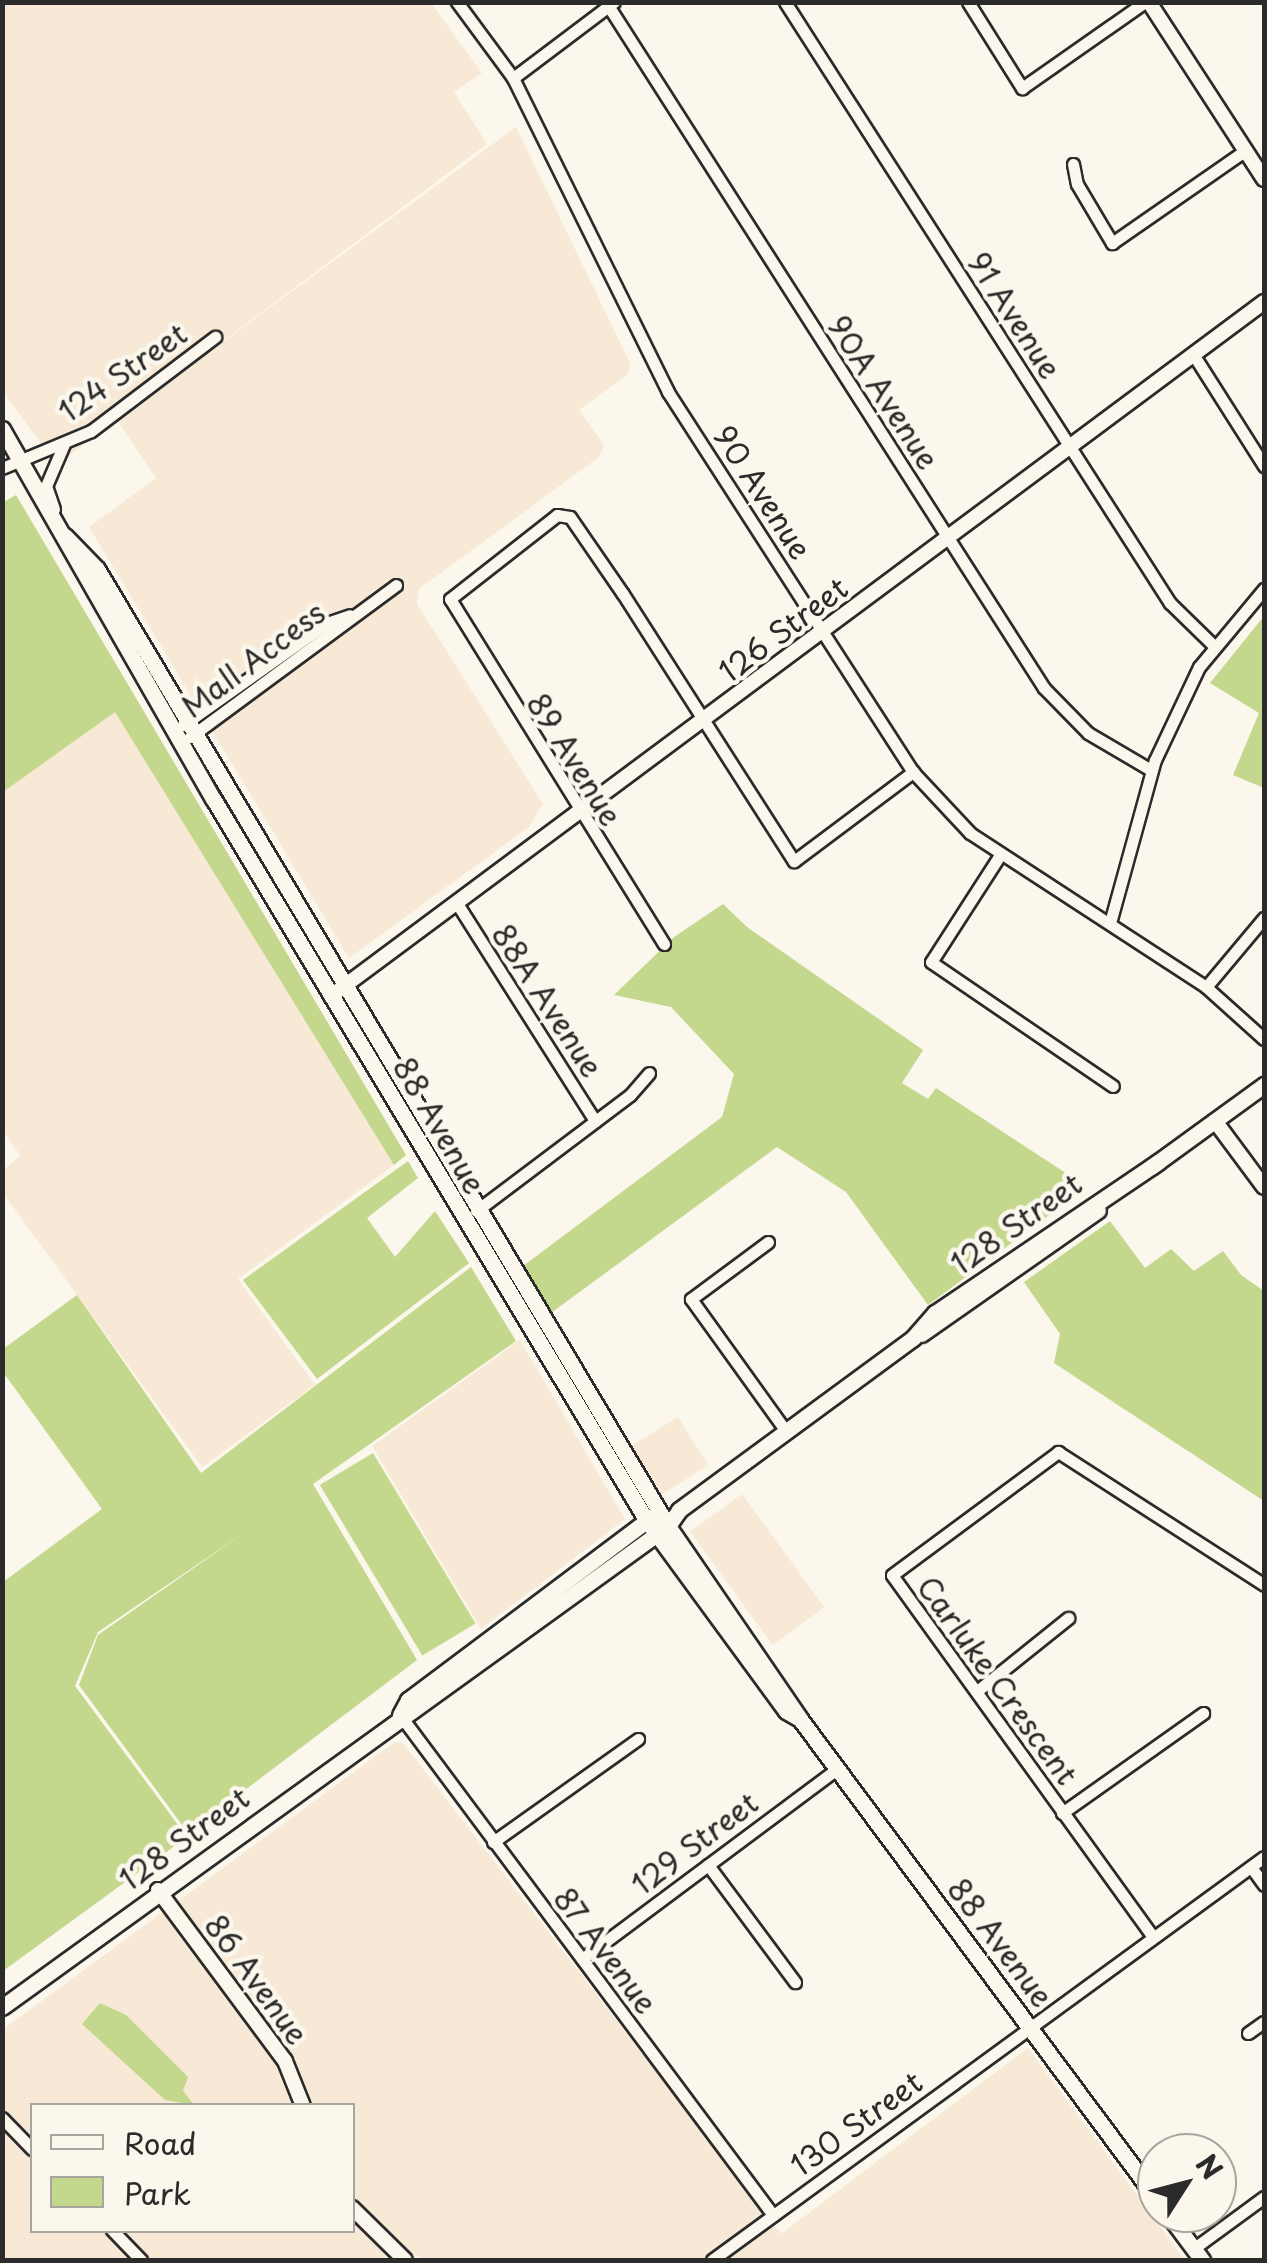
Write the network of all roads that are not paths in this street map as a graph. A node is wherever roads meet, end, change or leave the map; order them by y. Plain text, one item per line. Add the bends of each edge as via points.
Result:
1 (457, 2) edge
2 (785, 2) edge
3 (968, 2) edge
4 (1147, 2) edge
5 (611, 4) edge
6 (513, 78) junction
7 (1246, 150) junction
8 (1073, 164) dead end
9 (1264, 179) edge
10 (1264, 302) edge
11 (215, 337) dead end
12 (1193, 354) junction
13 (2, 428) edge
14 (64, 444) junction
15 (1069, 445) junction
16 (20, 458) junction
17 (1264, 466) edge
18 (2, 468) edge
19 (62, 530) junction
20 (948, 539) junction
21 (396, 585) dead end
22 (1264, 590) edge
23 (824, 632) junction
24 (1214, 646) junction
25 (703, 722) junction
26 (184, 733) junction
27 (1151, 770) junction
28 (914, 772) junction
29 (580, 815) junction
30 (1000, 855) junction
31 (458, 906) junction
32 (1264, 918) edge
33 (1110, 923) junction
34 (664, 944) dead end
35 (1206, 987) junction
36 (338, 991) junction
37 (1264, 1039) edge
38 (648, 1073) dead end
39 (1264, 1084) edge
40 (1113, 1086) dead end
41 (595, 1120) junction
42 (1215, 1120) junction
43 (1264, 1186) edge
44 (476, 1210) junction
45 (768, 1242) dead end
46 (786, 1431) junction
47 (657, 1523) junction
48 (1264, 1585) edge
49 (1068, 1618) dead end
50 (976, 1691) junction
51 (1204, 1713) dead end
52 (400, 1715) junction
53 (638, 1739) dead end
54 (837, 1769) junction
55 (1062, 1813) junction
56 (493, 1842) junction
57 (1264, 1857) edge
58 (708, 1864) junction
59 (1251, 1866) junction
60 (1264, 1886) edge
61 (158, 1890) junction
62 (1153, 1937) junction
63 (582, 1958) junction
64 (795, 1982) dead end
65 (2, 2007) edge
66 (1264, 2022) edge
67 (1030, 2028) junction
68 (1248, 2033) dead end
69 (303, 2103) edge
70 (2, 2118) edge
71 (30, 2147) edge
72 (1137, 2172) edge
73 (1264, 2196) edge
74 (355, 2211) edge
75 (773, 2215) junction
76 (115, 2233) edge
77 (1182, 2233) edge
78 (1198, 2254) edge
79 (141, 2260) edge
80 (405, 2260) edge
81 (712, 2260) edge

1 - 6 street, 90 Avenue
2 - 15 street, 91 Avenue
3 - 4 street via 1022,88
4 - 7 street
5 - 6 street
5 - 20 street, 90A Avenue
6 - 23 street, 90 Avenue via 668,392
7 - 8 street via 1112,244 1077,184
7 - 9 street
10 - 12 street, 126 Street
11 - 14 street, 124 Street
12 - 15 street, 126 Street
12 - 17 street
13 - 16 main road, 88 Avenue
14 - 16 street, 124 Street
14 - 19 street via 46,486
15 - 20 street, 126 Street
15 - 24 street, 91 Avenue via 1170,604
16 - 18 street, 124 Street
16 - 19 main road, 88 Avenue
19 - 26 main road, 88 Avenue via 81,574
20 - 23 street, 126 Street
20 - 27 street, 90A Avenue via 1060,707 1097,740
21 - 26 street, Mall Access via 327,623
22 - 24 street
23 - 25 street, 126 Street
23 - 28 street, 90 Avenue
24 - 27 street
25 - 28 street via 794,861
25 - 29 street, 126 Street
25 - 29 street, 89 Avenue via 570,517 557,515 450,599
26 - 36 main road, 88 Avenue
27 - 33 street
28 - 30 street, 90 Avenue
29 - 31 street, 126 Street
29 - 34 street, 89 Avenue
30 - 33 street, 90 Avenue
30 - 40 street via 924,962
31 - 36 street, 126 Street
31 - 41 street, 88A Avenue
32 - 35 street
33 - 35 street, 90 Avenue
35 - 37 street, 90 Avenue
36 - 44 main road, 88 Avenue
36 - 47 main road, 88 Avenue
38 - 41 street
39 - 42 main road, 128 Street
41 - 44 street
42 - 43 street
42 - 46 main road, 128 Street via 1016,1272
44 - 47 main road, 88 Avenue
45 - 46 street via 691,1299
46 - 47 main road, 128 Street
47 - 52 main road, 128 Street via 408,1700
47 - 54 main road, 88 Avenue
48 - 50 street, Carluke Crescent via 1058,1452 892,1575
49 - 50 street
50 - 55 street, Carluke Crescent
51 - 55 street
52 - 56 street, 87 Avenue
52 - 61 main road, 128 Street
53 - 56 street
54 - 58 street, 129 Street
54 - 67 main road, 88 Avenue
55 - 62 street, Carluke Crescent
56 - 63 street, 87 Avenue
57 - 59 street, 130 Street
58 - 63 street, 129 Street
58 - 64 street
59 - 60 street
59 - 62 street, 130 Street
61 - 65 main road, 128 Street
61 - 69 street, 86 Avenue via 285,2061
62 - 67 street, 130 Street
63 - 75 street, 87 Avenue
66 - 68 street
67 - 72 main road, 88 Avenue
67 - 75 street, 130 Street
70 - 71 street
73 - 78 street
74 - 80 street
75 - 81 street, 130 Street
76 - 79 street
77 - 78 main road

